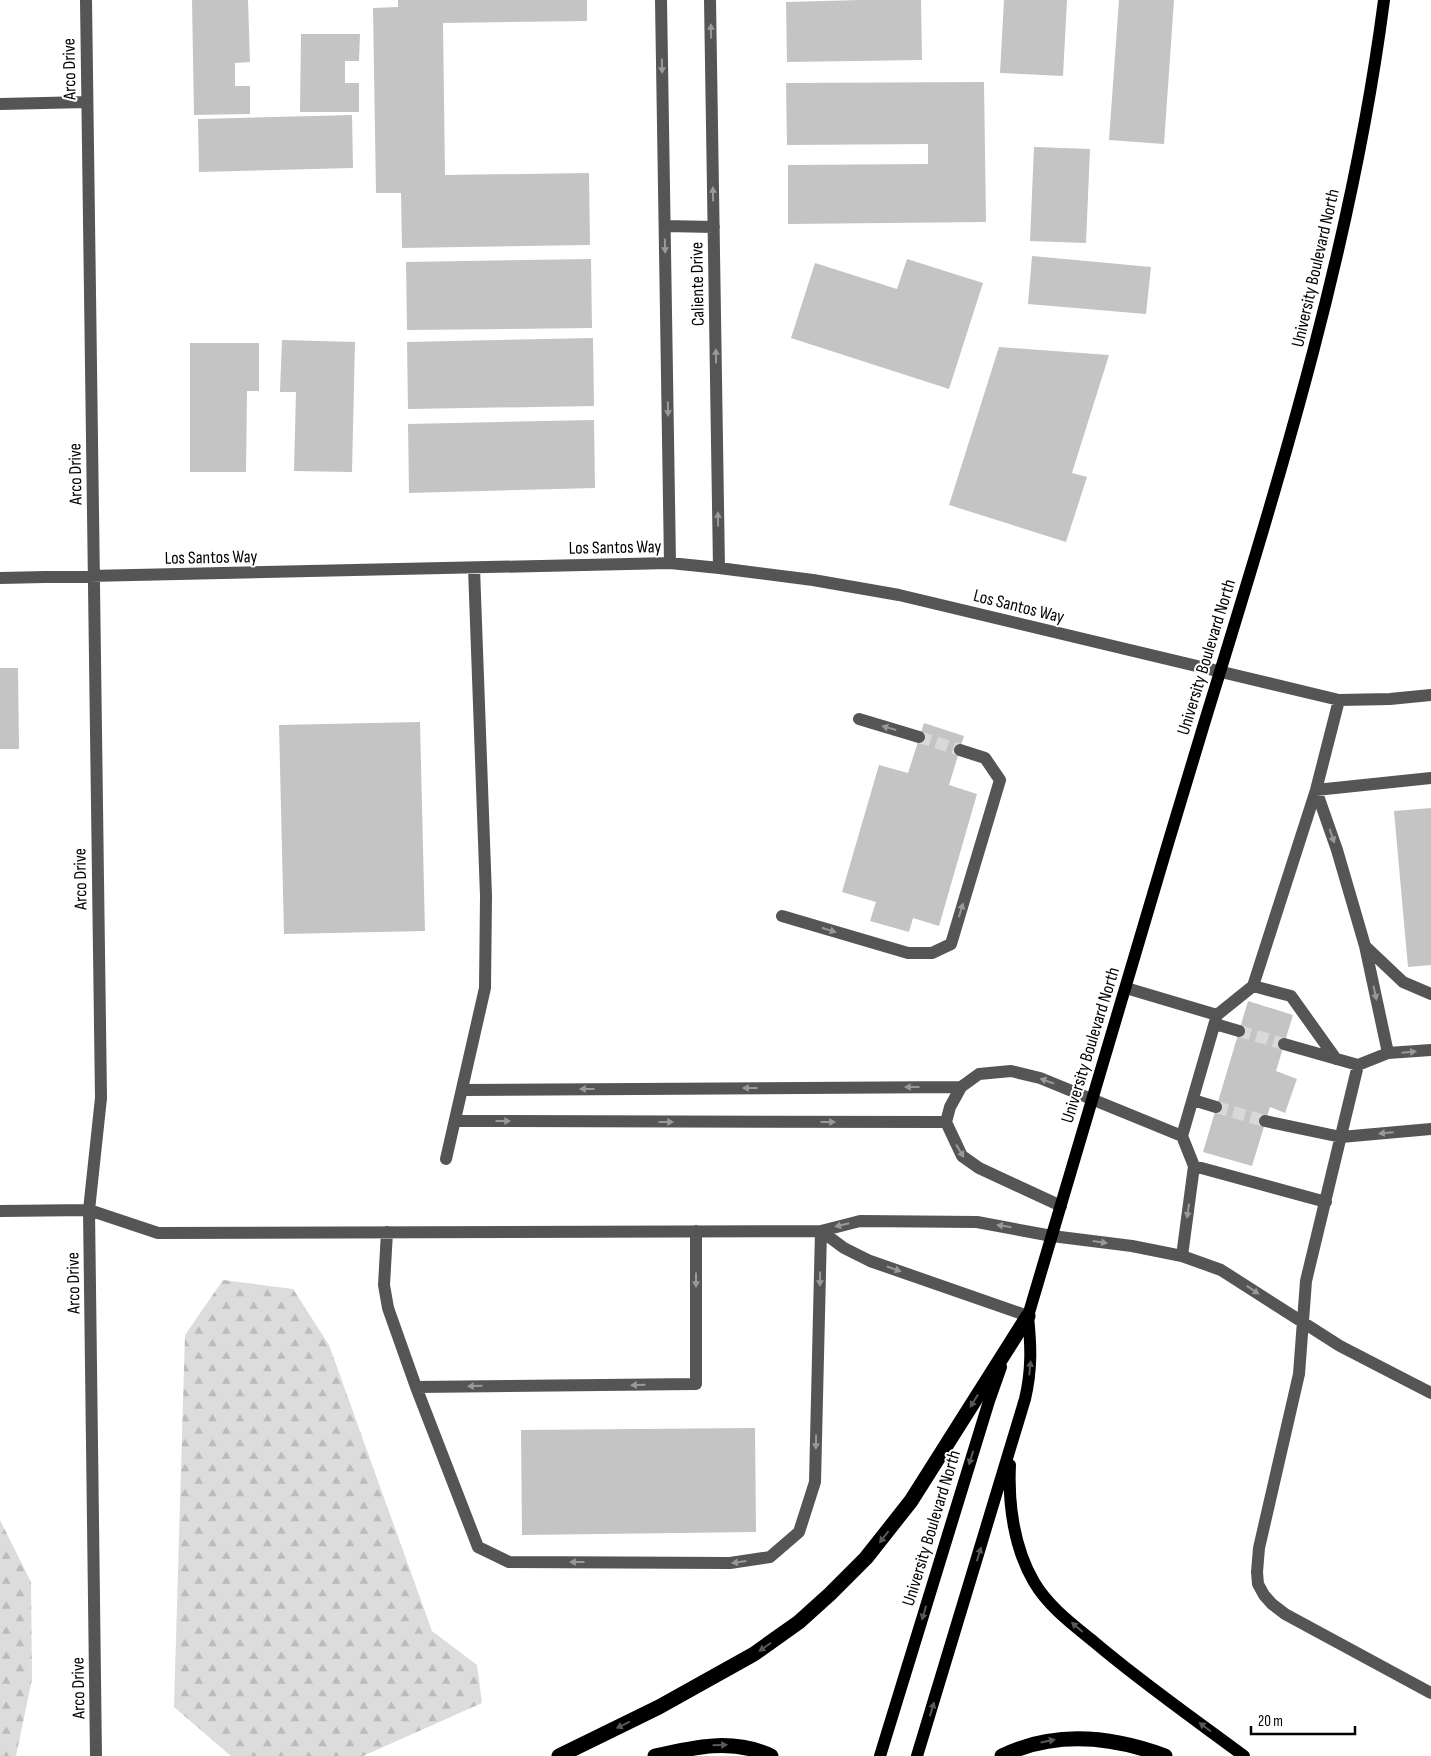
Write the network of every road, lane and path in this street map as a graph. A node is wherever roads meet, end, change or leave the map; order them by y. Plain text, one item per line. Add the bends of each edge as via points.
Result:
1 (86, 0) edge
2 (661, 0) edge
3 (710, 0) edge
4 (1384, 0) edge
5 (87, 102) junction
6 (0, 104) edge
7 (665, 226) junction
8 (714, 226) junction
9 (670, 564) junction
10 (474, 568) junction
11 (719, 568) junction
12 (94, 577) junction
13 (0, 578) edge
14 (1220, 672) junction
15 (1431, 695) edge
16 (1339, 700) junction
17 (859, 719) dead end
18 (919, 737) tunnel mouth
19 (960, 750) tunnel mouth
20 (1431, 778) edge
21 (1316, 790) junction
22 (782, 916) dead end
23 (1365, 946) junction
24 (1253, 986) junction
25 (1126, 988) junction
26 (1431, 994) edge
27 (1216, 1020) junction
28 (1239, 1031) tunnel mouth
29 (1284, 1044) tunnel mouth
30 (1431, 1050) edge
31 (1388, 1053) junction
32 (1336, 1059) junction
33 (1358, 1065) junction
34 (961, 1087) junction
35 (462, 1090) junction
36 (1093, 1098) junction
37 (1193, 1100) junction
38 (1216, 1107) tunnel mouth
39 (455, 1121) junction
40 (1265, 1121) tunnel mouth
41 (946, 1122) junction
42 (1431, 1129) edge
43 (1182, 1136) junction
44 (1341, 1137) junction
45 (446, 1159) dead end
46 (1194, 1166) junction
47 (1326, 1202) junction
48 (1061, 1206) junction
49 (89, 1210) junction
50 (0, 1211) edge
51 (821, 1230) junction
52 (696, 1231) junction
53 (387, 1232) junction
54 (1052, 1236) junction
55 (1182, 1256) junction
56 (1028, 1316) junction
57 (1303, 1322) junction
58 (416, 1387) junction
59 (1431, 1393) edge
60 (1010, 1450) junction
61 (1431, 1693) edge
62 (96, 1756) edge
63 (560, 1756) edge
64 (655, 1756) edge
65 (771, 1756) edge
66 (880, 1756) edge
67 (918, 1756) edge
68 (1002, 1756) edge
69 (1165, 1756) edge
70 (1244, 1756) edge

1 - 5 street, Arco Drive
2 -> 7 street, Caliente Drive
8 -> 3 street, Caliente Drive
4 - 14 main road, University Boulevard North via 1345,225 1328,296 1293,427
5 - 6 street
5 - 12 street, Arco Drive
7 - 8 street
7 -> 9 street, Caliente Drive
11 -> 8 street, Caliente Drive
9 - 10 street, Los Santos Way
9 - 11 street, Los Santos Way
10 - 12 street, Los Santos Way
10 - 35 street via 486,896 485,988
11 - 14 street, Los Santos Way via 899,594
12 - 13 street, Los Santos Way
12 - 49 street, Arco Drive via 100,1098
14 - 16 street, Los Santos Way
14 - 25 main road, University Boulevard North
15 - 16 street, Los Santos Way
16 - 21 street
18 -> 17 street
22 -> 19 street via 908,953 932,953 951,944 1000,780 986,758
20 - 21 street
21 -> 23 street
21 - 24 street
23 - 26 street via 1403,982
23 -> 31 street
24 - 27 street
24 - 32 street via 1291,996
25 - 27 street
25 - 36 main road, University Boulevard North
27 - 28 street
27 - 37 street
29 - 32 street
31 -> 30 street
31 - 33 street
32 - 33 street
33 - 44 street
34 -> 35 street
36 -> 34 street via 1011,1071 979,1074
34 - 41 street
35 - 39 street
36 - 43 street
36 - 48 main road, University Boulevard North
37 - 38 street
37 - 43 street
39 -> 41 street
39 - 45 street
40 - 44 street
41 -> 48 street via 962,1156 980,1168
42 -> 44 street
43 - 46 street
44 - 47 street
46 - 47 street
46 -> 55 street
47 - 57 street via 1306,1281
48 - 54 main road, University Boulevard North
49 - 50 street
49 - 53 street via 158,1233
49 - 62 street, Arco Drive
51 - 52 street
54 -> 51 street via 956,1221 860,1221
51 -> 56 street via 856,1255
51 -> 58 street via 815,1482 799,1532 770,1557 730,1563 509,1562 478,1547
52 - 53 street
52 -> 58 street via 696,1384
53 - 58 street via 385,1296
54 -> 55 street via 1140,1247
54 - 56 main road, University Boulevard North
55 -> 57 street via 1238,1279
60 -> 56 main road, University Boulevard North via 1029,1380
56 -> 63 highway via 911,1501 882,1539 830,1594 799,1622 754,1654 659,1707
56 -> 66 main road, University Boulevard North via 995,1381
57 - 59 street via 1362,1358
57 - 61 street via 1299,1374 1259,1548 1258,1584 1264,1595 1285,1614
67 -> 60 main road, University Boulevard North
70 -> 60 main road via 1116,1660 1059,1611 1035,1584 1022,1557 1015,1530 1010,1499
64 -> 65 highway via 724,1745 750,1748
68 -> 69 highway via 1045,1741 1075,1738 1108,1740

